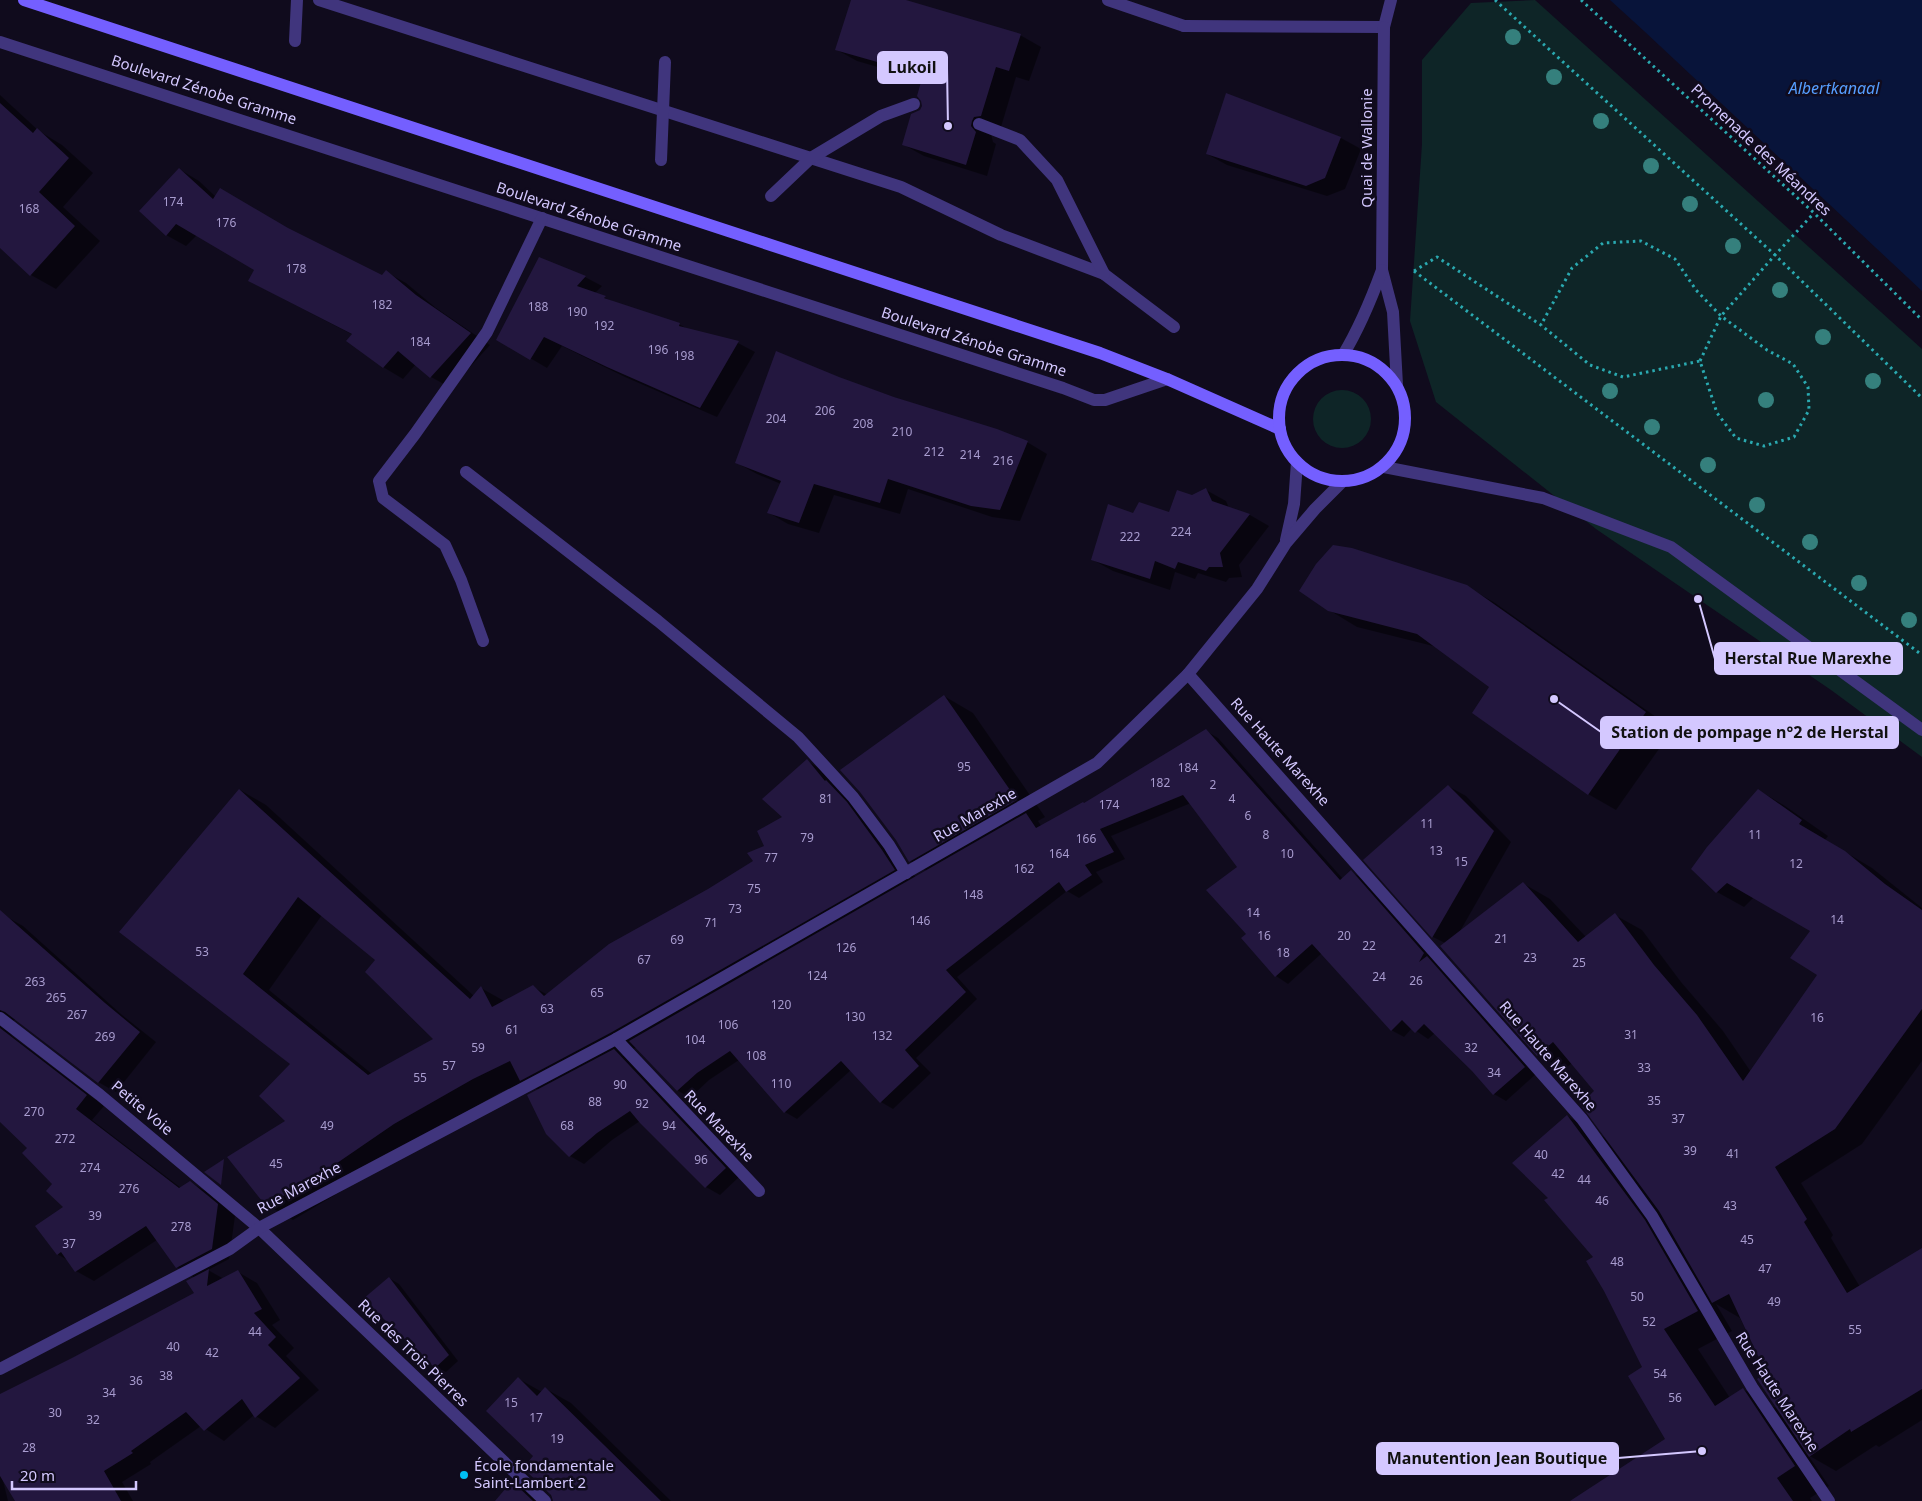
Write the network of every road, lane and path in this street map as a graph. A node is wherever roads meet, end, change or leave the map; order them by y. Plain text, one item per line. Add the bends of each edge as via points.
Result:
1 (24, 0) edge
2 (297, 0) edge
3 (319, 0) edge
4 (1108, 0) edge
5 (1391, 0) edge
6 (1495, 0) edge
7 (1581, 0) edge
8 (1384, 27) junction
9 (295, 41) dead end
10 (0, 42) edge
11 (665, 62) dead end
12 (914, 104) dead end
13 (664, 110) junction
14 (979, 124) dead end
15 (811, 158) junction
16 (661, 160) dead end
17 (771, 196) dead end
18 (1814, 214) junction
19 (542, 218) junction
20 (1775, 255) junction
21 (1382, 270) junction
22 (1414, 271) junction
23 (1104, 274) junction
24 (1721, 316) junction
25 (1922, 320) edge
26 (1541, 325) junction
27 (1174, 327) dead end
28 (1343, 355) junction
29 (1700, 360) junction
30 (1167, 379) junction
31 (1397, 386) junction
32 (1922, 398) edge
33 (1280, 429) junction
34 (1297, 462) junction
35 (1384, 467) junction
36 (466, 472) dead end
37 (1342, 482) junction
38 (1286, 543) junction
39 (483, 641) dead end
40 (1922, 655) edge
41 (1188, 674) junction
42 (1922, 730) edge
43 (906, 873) junction
44 (0, 1018) edge
45 (616, 1040) junction
46 (759, 1191) dead end
47 (259, 1228) junction
48 (0, 1370) edge
49 (545, 1501) edge
50 (1829, 1501) edge

1 - 30 main road, Boulevard Zénobe Gramme via 896,285 1100,353
2 - 9 street
3 - 13 street
4 - 8 street via 1184,26
5 - 8 street, Quai de Wallonie
6 - 20 path
7 - 18 path, Promenade des Méandres
8 - 21 street, Quai de Wallonie
10 - 19 street, Boulevard Zénobe Gramme
11 - 13 street
12 - 15 street via 881,116
13 - 15 street
13 - 16 street
14 - 23 street via 1020,140 1058,180
15 - 17 street
15 - 23 street via 901,187 1002,235
18 - 20 path
18 - 25 path, Promenade des Méandres
19 - 30 street, Boulevard Zénobe Gramme via 1094,400 1113,398
19 - 39 street via 487,332 379,481 383,498 444,545 461,580
20 - 24 path
20 - 32 path
21 - 22 path
21 - 28 street, Quai de Wallonie via 1368,309
21 - 31 street, Quai de Wallonie via 1393,312
22 - 26 path via 1436,257
22 - 40 path
23 - 27 street
24 - 26 path via 1696,290 1675,259 1641,241 1632,241 1603,243 1572,268
24 - 29 path
24 - 29 path via 1767,350 1793,364 1808,387 1809,410 1794,437 1764,446 1736,438 1717,413
26 - 29 path via 1590,365 1623,376
28 - 31 main road via 1364,359 1388,374
28 - 33 main road via 1318,360 1299,372 1288,386 1280,406
30 - 33 main road, Boulevard Zénobe Gramme
31 - 35 main road via 1405,410 1405,432
33 - 34 main road via 1287,449
34 - 37 main road via 1314,475
34 - 38 street, Rue Marexhe via 1294,504
35 - 37 main road via 1369,476
35 - 42 street via 1543,498 1671,547
36 - 43 street via 658,621 798,737 853,798
37 - 38 street, Rue Marexhe
38 - 41 street, Rue Marexhe via 1257,589
41 - 43 street, Rue Marexhe via 1097,763
41 - 50 street, Rue Haute Marexhe via 1582,1119 1652,1216 1752,1388
43 - 45 street, Rue Marexhe
44 - 47 street, Petite Voie via 100,1095
45 - 46 street, Rue Marexhe
45 - 47 street, Rue Marexhe
47 - 48 street, Rue Marexhe via 230,1249
47 - 49 street, Rue des Trois Pierres

